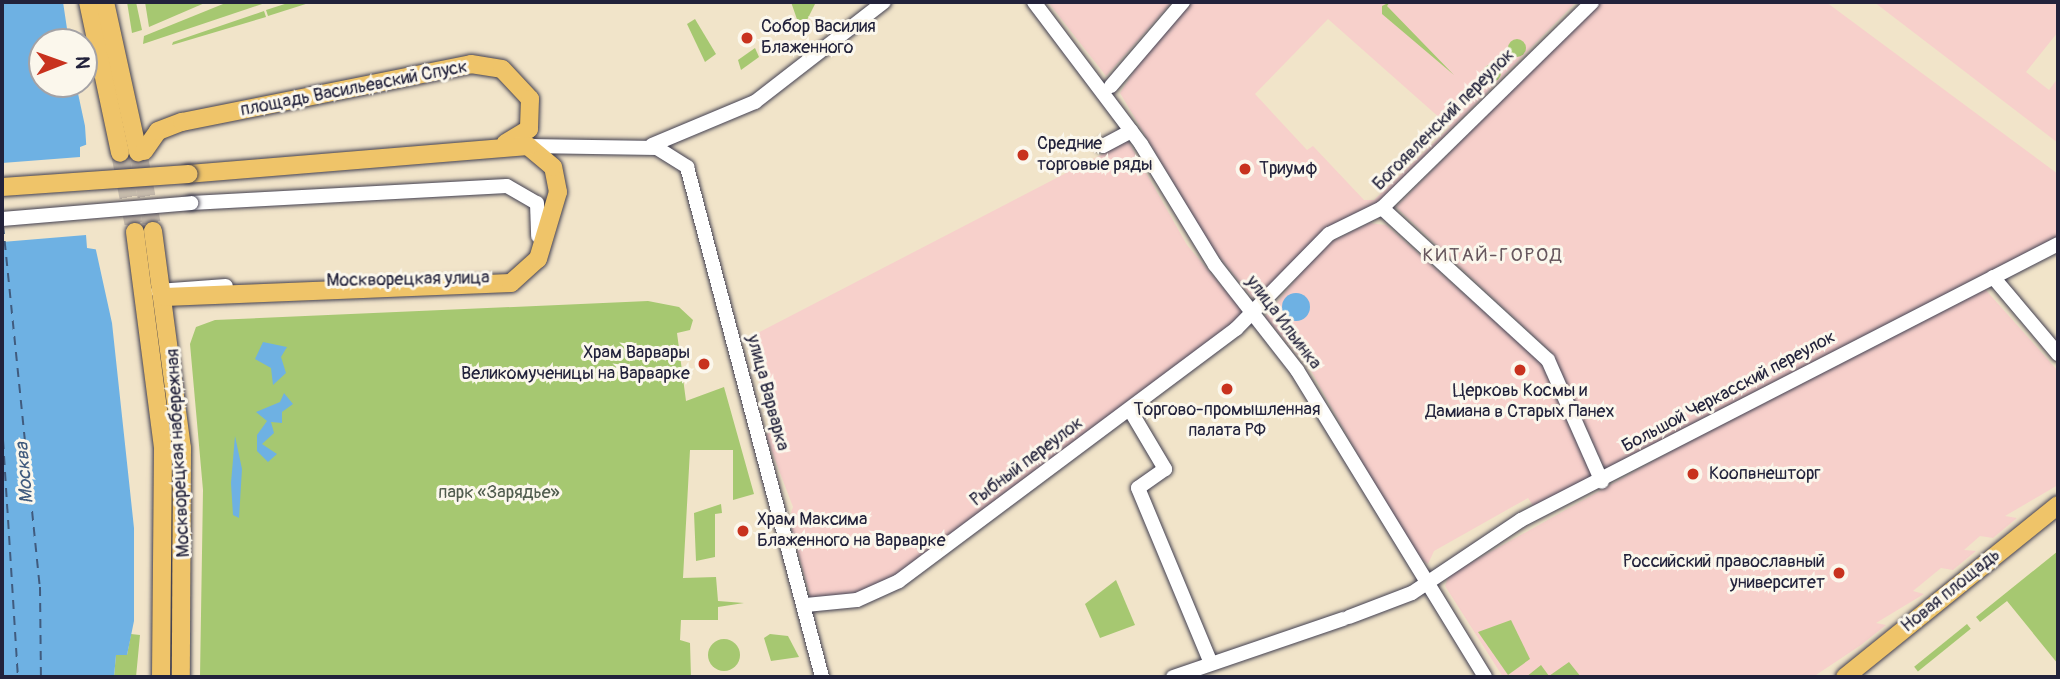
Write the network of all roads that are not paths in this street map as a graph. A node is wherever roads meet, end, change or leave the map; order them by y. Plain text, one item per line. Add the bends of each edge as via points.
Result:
1 (88, 2) edge
2 (105, 2) edge
3 (884, 2) edge
4 (1034, 2) edge
5 (1183, 2) edge
6 (1592, 2) edge
7 (1108, 90) junction
8 (1131, 131) junction
9 (528, 146) junction
10 (1103, 146) dead end
11 (644, 147) junction
12 (489, 148) junction
13 (120, 153) tunnel mouth
14 (2, 187) edge
15 (1382, 208) junction
16 (2, 219) edge
17 (153, 231) tunnel mouth
18 (135, 232) tunnel mouth
19 (2058, 244) edge
20 (1993, 277) junction
21 (158, 294) junction
22 (1254, 312) junction
23 (2058, 354) edge
24 (1130, 410) junction
25 (1602, 482) junction
26 (2058, 505) edge
27 (1422, 582) junction
28 (806, 605) junction
29 (1211, 663) junction
30 (162, 677) edge
31 (181, 677) edge
32 (822, 677) edge
33 (1172, 677) edge
34 (1485, 677) edge
35 (1844, 677) edge

1 - 13 main road
2 - 12 main road, площадь Васильевский Спуск via 141,152 158,131 182,122 471,64 502,69 530,99 526,133
3 - 11 street via 755,102
4 - 7 street, улица Ильинка
5 - 7 street
6 - 15 street, Богоявленский переулок
7 - 8 street, улица Ильинка
8 - 10 street
8 - 22 street, улица Ильинка via 1195,235
9 - 11 street
9 - 12 main road
9 - 21 main road, Москворецкая улица via 553,167 558,192 538,259 517,281
11 - 28 street, улица Варварка via 670,152 689,174
12 - 14 main road, bridge
15 - 22 street, Богоявленский переулок via 1329,234
15 - 25 street via 1548,359
16 - 21 street, Москворецкая улица, bridge via 360,192 514,187 537,203 541,227 526,265 498,279
17 - 21 main road, Москворецкая набережная
18 - 21 main road, Москворецкая набережная via 141,266
19 - 20 street, Большой Черкасский переулок
20 - 23 street
20 - 25 street, Большой Черкасский переулок
21 - 30 main road, Москворецкая набережная via 165,502
21 - 31 main road, Москворецкая набережная via 184,489
22 - 24 street, Рыбный переулок
22 - 27 street, улица Ильинка via 1297,370
24 - 28 street, Рыбный переулок via 899,581 857,600
24 - 29 street via 1165,468 1138,488
25 - 27 street, Большой Черкасский переулок
26 - 35 main road, Новая площадь
27 - 29 street, Большой Черкасский переулок via 1412,593
27 - 34 street, улица Ильинка
28 - 32 street, улица Варварка
29 - 33 street, Большой Черкасский переулок

